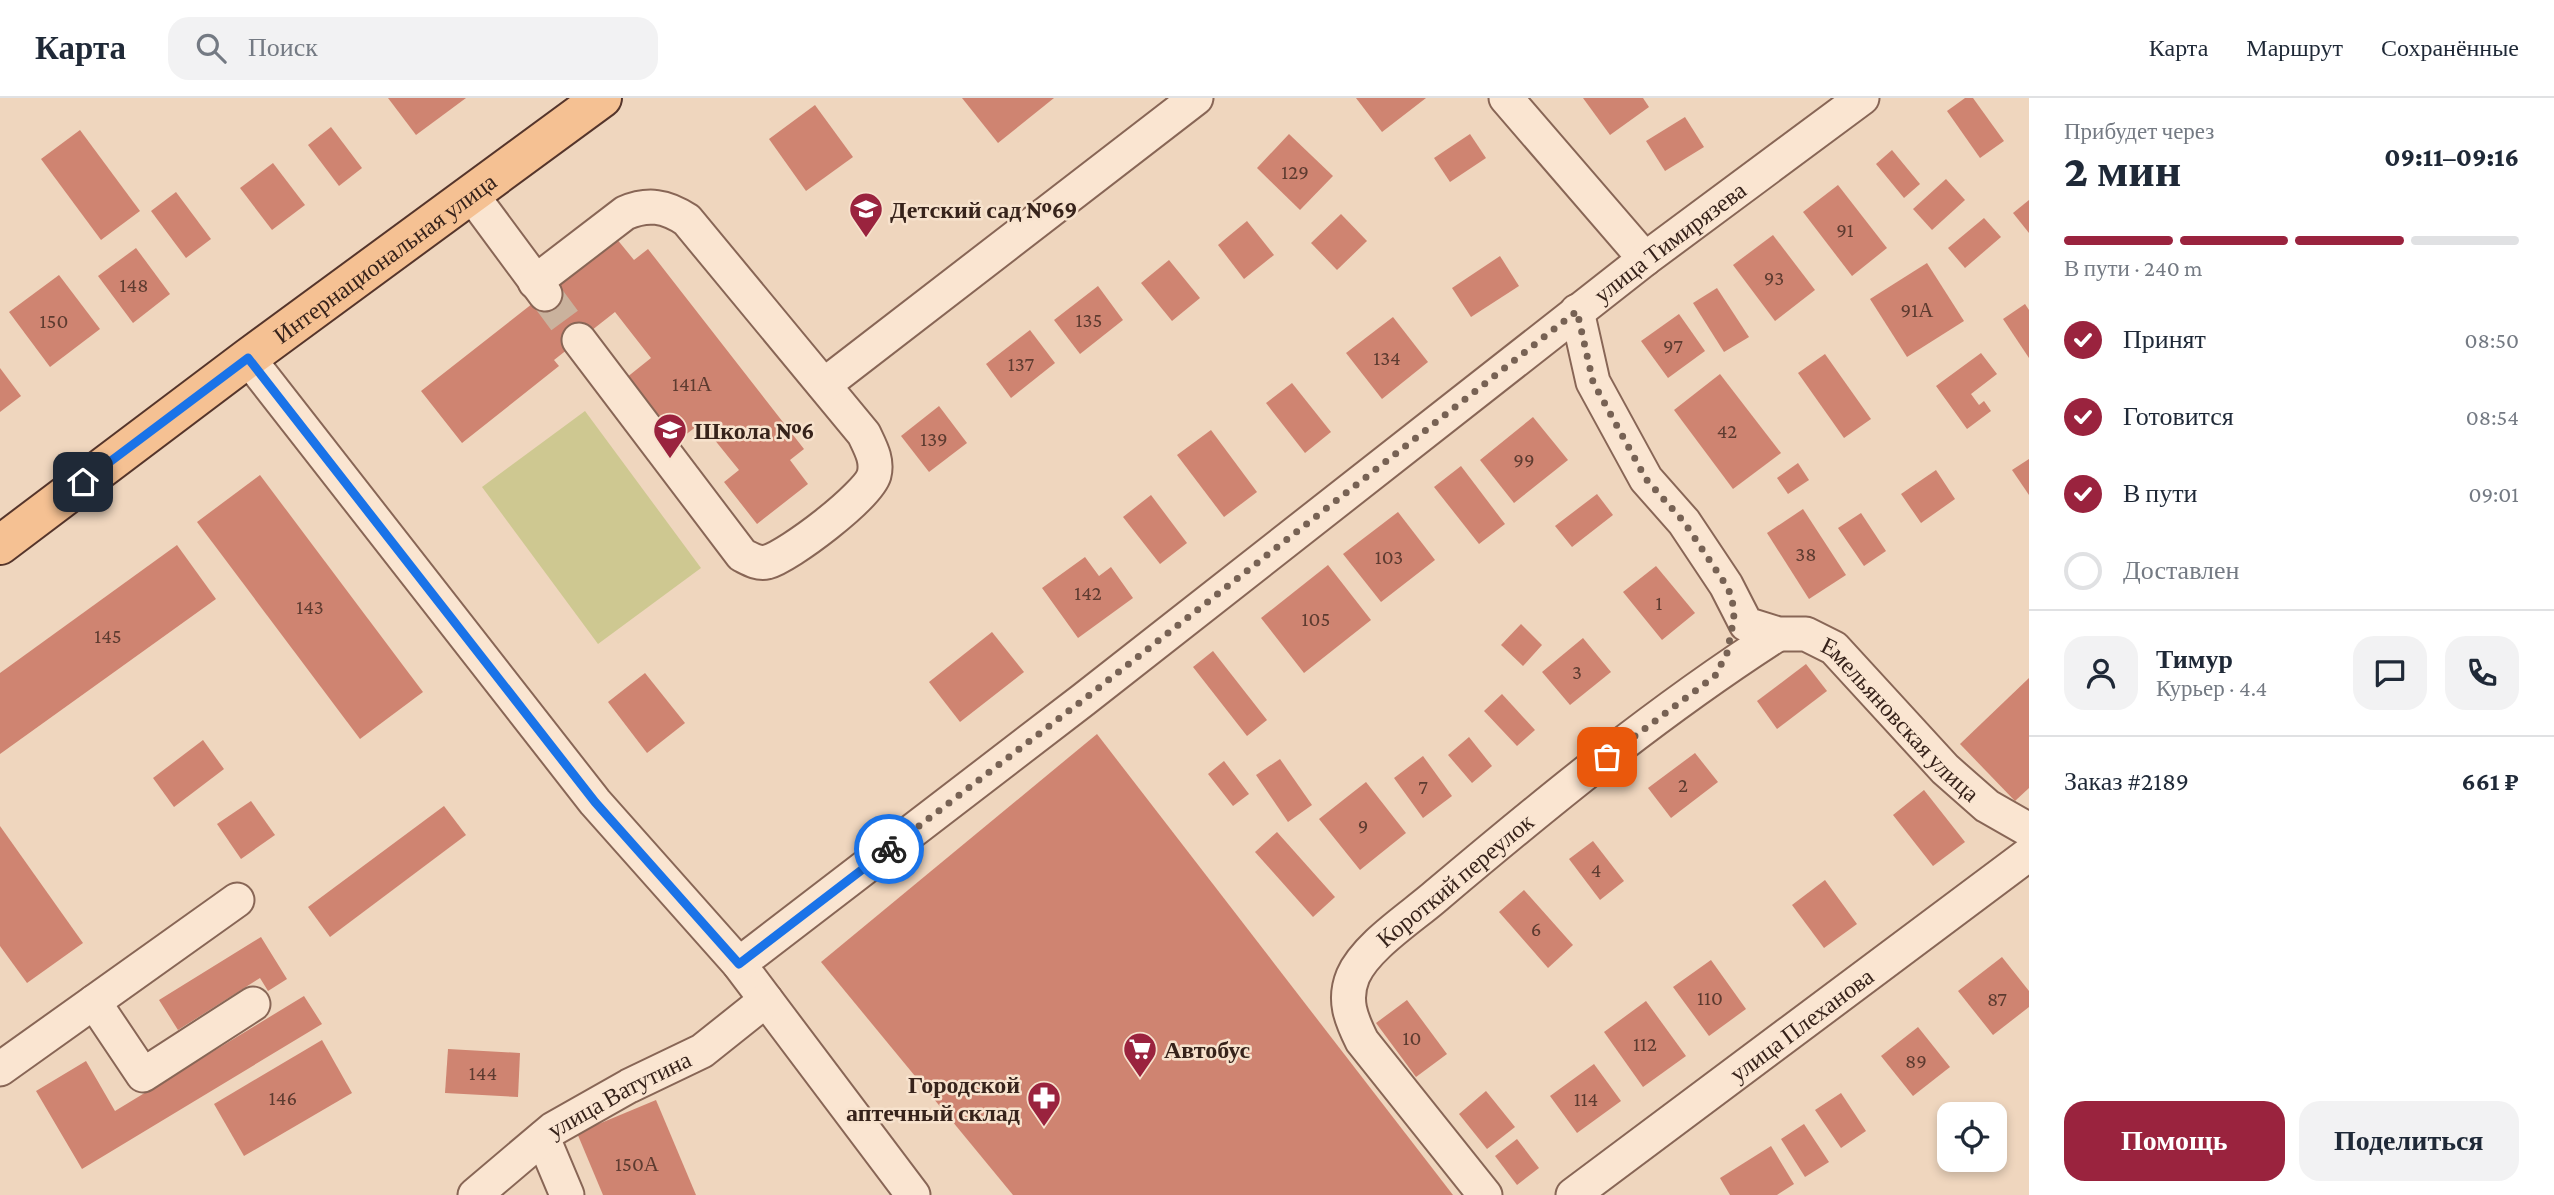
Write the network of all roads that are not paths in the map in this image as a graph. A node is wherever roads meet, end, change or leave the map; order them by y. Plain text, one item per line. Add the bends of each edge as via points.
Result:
1 (602, 98) edge
2 (1196, 98) edge
3 (1506, 98) edge
4 (1862, 98) edge
5 (471, 194) junction
6 (1645, 259) junction
7 (1577, 311) junction
8 (579, 340) tunnel mouth
9 (248, 358) junction
10 (836, 376) junction
11 (0, 545) edge
12 (1732, 597) junction
13 (1778, 634) junction
14 (1715, 676) junction
15 (2029, 830) edge
16 (2029, 854) edge
17 (237, 900) dead end
18 (739, 964) junction
19 (766, 999) junction
20 (94, 1002) junction
21 (253, 1004) dead end
22 (0, 1069) edge
23 (542, 1138) junction
24 (475, 1195) edge
25 (567, 1195) edge
26 (913, 1195) edge
27 (1485, 1195) edge
28 (1573, 1195) edge

1 - 5 main road, Интернациональная улица
2 - 10 street
3 - 6 street
4 - 6 street, улица Тимирязева
5 - 9 main road, Интернациональная улица
5 - 10 street via 540,288 625,213 662,207 687,220
6 - 7 street, улица Тимирязева
7 - 12 street, Емельяновская улица via 1593,382 1646,479 1684,522
7 - 18 street, улица Тимирязева
8 - 10 street via 742,555 764,563 793,550 864,492 874,475 875,460
9 - 11 main road, Интернациональная улица
9 - 18 street via 595,802
12 - 13 street, Емельяновская улица via 1746,624
12 - 14 street via 1732,634
13 - 14 street, Короткий переулок
13 - 15 street, Емельяновская улица via 1806,634 1833,648 1945,769 1987,806
14 - 27 street, Короткий переулок via 1525,820 1381,942 1354,973 1349,1014 1362,1041
16 - 28 street, улица Плеханова
17 - 20 street
18 - 19 street
19 - 23 street, улица Ватутина via 702,1051 629,1086
19 - 26 street
20 - 21 street via 143,1075
20 - 22 street
23 - 24 street, улица Ватутина
23 - 25 street

